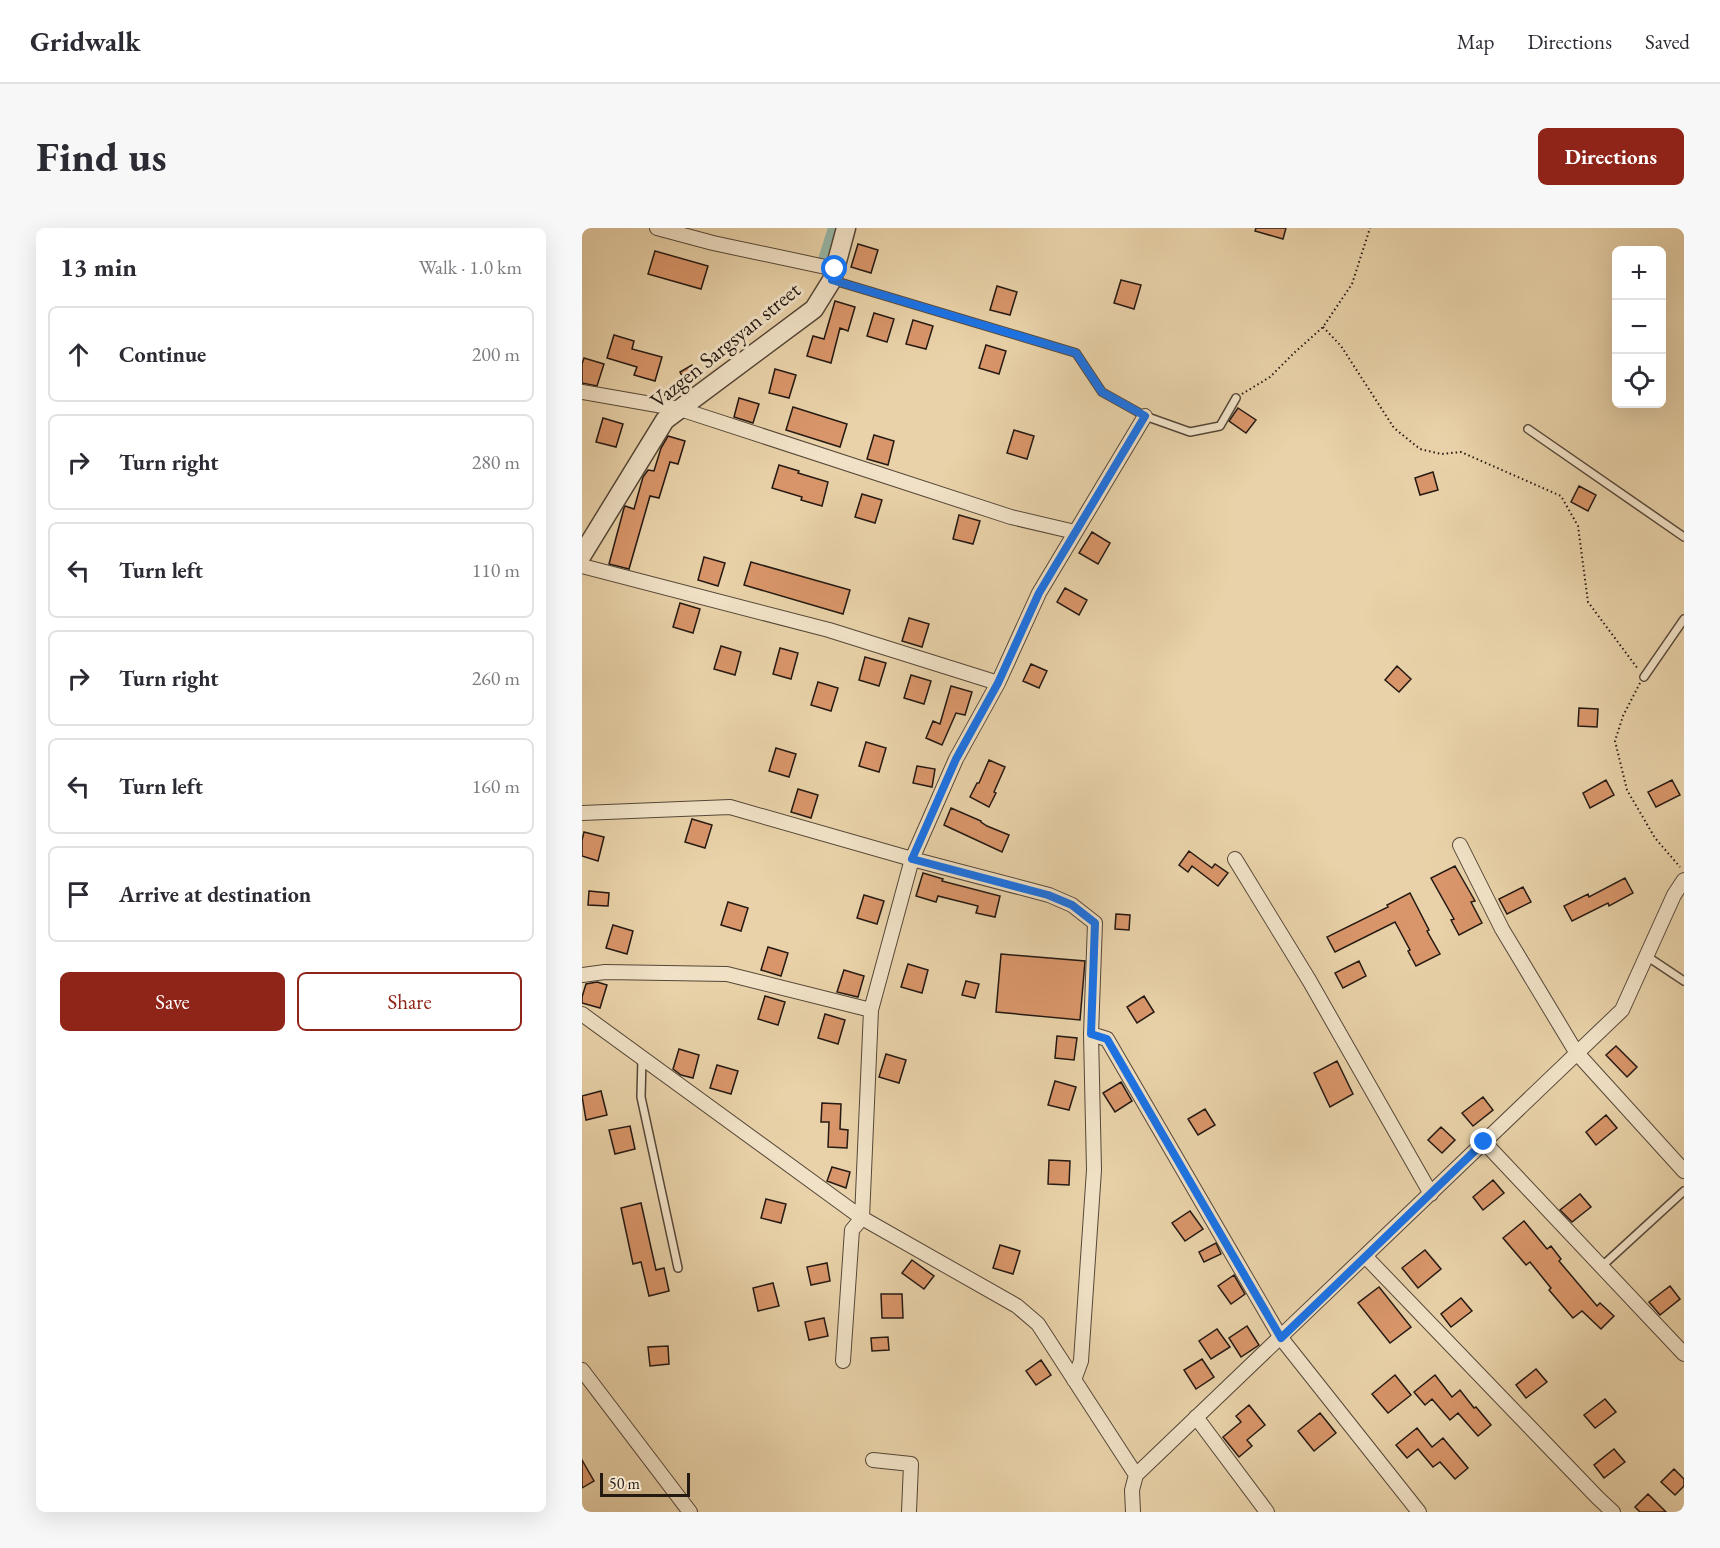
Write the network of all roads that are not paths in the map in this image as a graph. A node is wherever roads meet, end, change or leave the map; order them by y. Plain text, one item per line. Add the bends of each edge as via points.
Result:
1 (657, 228) edge
2 (846, 228) edge
3 (834, 274) junction
4 (582, 392) edge
5 (1236, 398) road end
6 (680, 409) junction
7 (1145, 416) junction
8 (1528, 429) dead end
9 (1075, 532) junction
10 (1684, 537) edge
11 (582, 555) edge
12 (582, 566) edge
13 (1684, 619) edge
14 (1644, 677) road end
15 (998, 683) junction
16 (582, 813) edge
17 (1461, 845) dead end
18 (912, 859) junction
19 (1235, 859) dead end
20 (1684, 880) edge
21 (1645, 955) junction
22 (582, 975) edge
23 (1684, 981) edge
24 (871, 1010) junction
25 (582, 1014) edge
26 (1091, 1034) junction
27 (1576, 1052) junction
28 (642, 1058) junction
29 (1484, 1142) junction
30 (1684, 1169) edge
31 (1684, 1191) edge
32 (1431, 1194) junction
33 (862, 1218) junction
34 (1365, 1256) junction
35 (1601, 1267) junction
36 (678, 1268) dead end
37 (1281, 1338) junction
38 (1684, 1354) edge
39 (843, 1361) dead end
40 (582, 1370) edge
41 (1074, 1380) junction
42 (1196, 1417) junction
43 (873, 1460) dead end
44 (1136, 1476) junction
45 (690, 1512) edge
46 (909, 1512) edge
47 (1133, 1512) edge
48 (1267, 1512) edge
49 (1419, 1512) edge
50 (1613, 1512) edge

1 - 3 street
2 - 3 street, Vazgen Sargsyan street
3 - 6 street, Vazgen Sargsyan street via 814,309
3 - 7 lane via 1076,353 1102,392
4 - 6 street
5 - 7 lane via 1220,426 1190,432
6 - 9 street via 1011,517
6 - 11 street, Vazgen Sargsyan street via 665,420
7 - 9 street
8 - 10 lane
9 - 15 street via 1039,593
12 - 15 street via 829,630
13 - 14 lane
15 - 18 street via 956,759
16 - 18 street via 730,807
17 - 27 street via 1502,929
18 - 24 street
18 - 26 street via 1048,895 1072,905 1095,923
19 - 32 street
20 - 21 street
21 - 23 lane
21 - 27 street via 1622,1010
22 - 24 street via 727,974
24 - 33 street
25 - 28 street
26 - 37 street via 1107,1039
26 - 41 street via 1094,1170 1081,1361
27 - 29 street
27 - 30 street
28 - 33 street
28 - 36 lane via 641,1097
29 - 32 street
29 - 35 street
31 - 35 lane
32 - 34 street
33 - 39 street via 852,1230
33 - 41 street via 1017,1306 1038,1324
34 - 37 street
34 - 50 street
35 - 38 street
37 - 42 street
37 - 49 street
40 - 45 street
41 - 44 street
42 - 44 street
42 - 48 street
43 - 46 street via 911,1464
44 - 47 street

